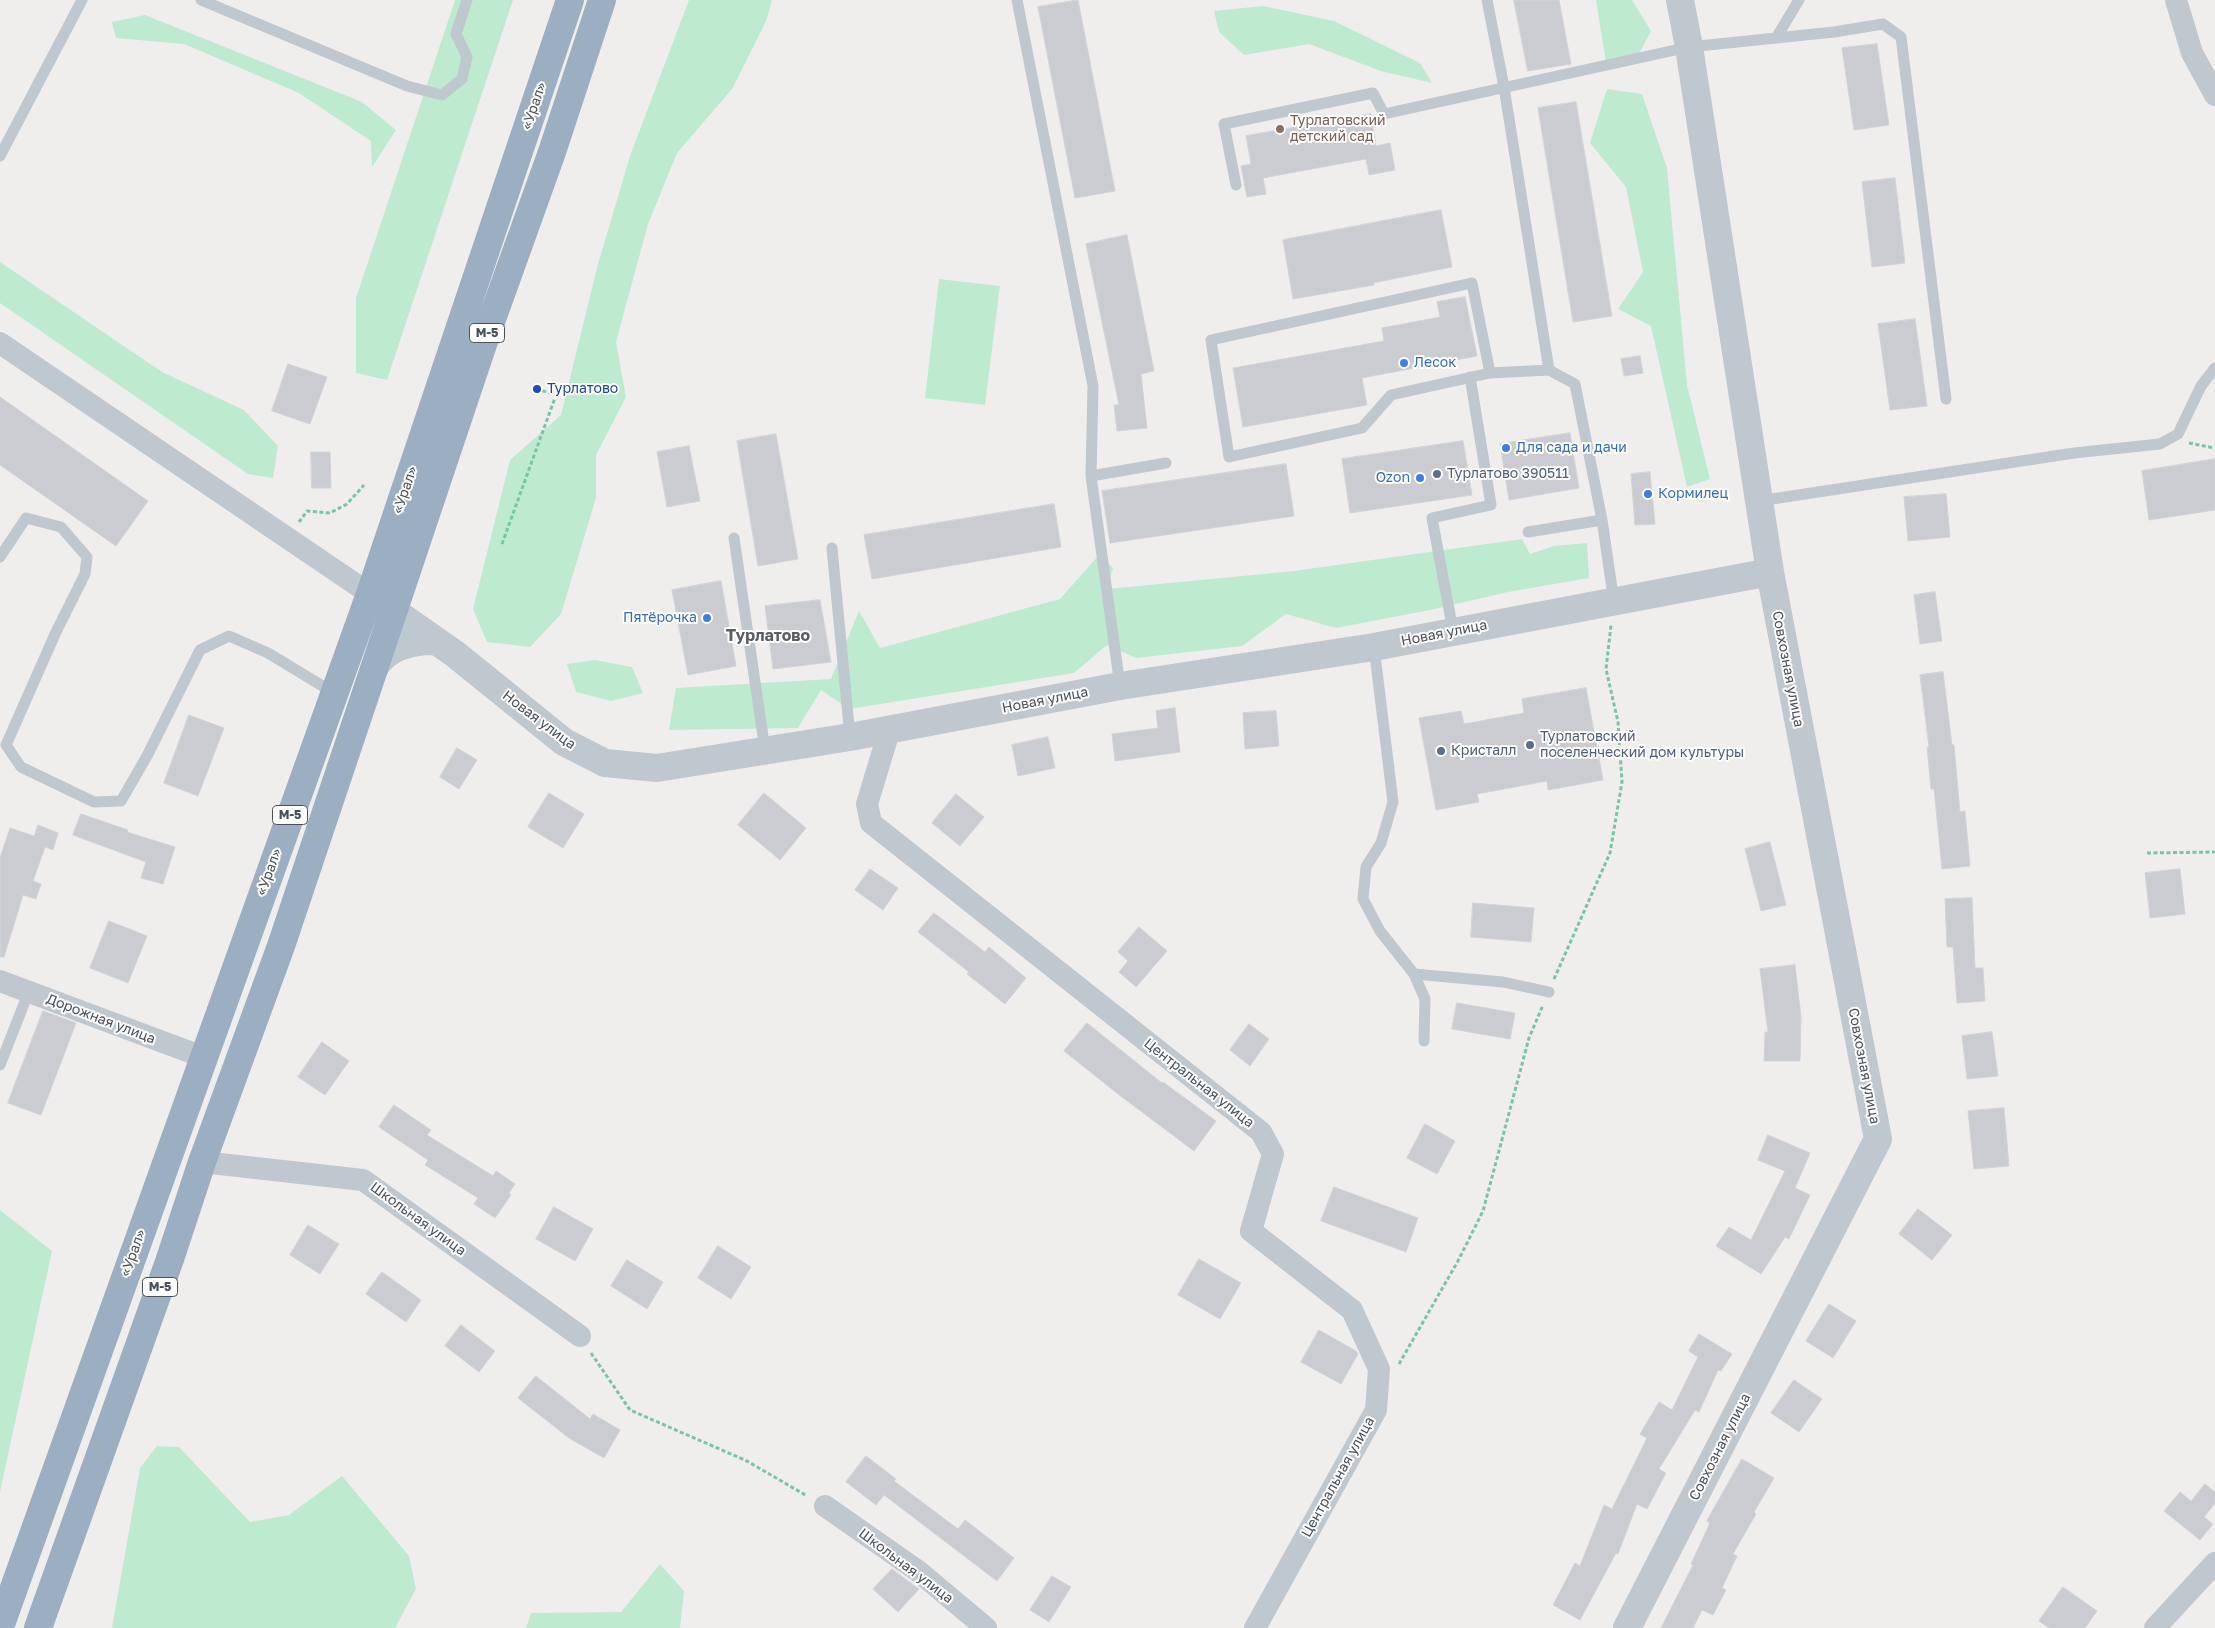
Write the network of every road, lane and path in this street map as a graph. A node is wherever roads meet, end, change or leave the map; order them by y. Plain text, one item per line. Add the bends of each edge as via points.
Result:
1 (82, 0) edge
2 (201, 0) edge
3 (467, 0) edge
4 (570, 0) edge
5 (602, 0) edge
6 (1017, 0) edge
7 (1487, 0) edge
8 (1680, 0) edge
9 (1799, 0) edge
10 (2176, 0) edge
11 (1776, 38) junction
12 (1689, 47) junction
13 (1504, 87) junction
14 (2215, 95) edge
15 (0, 156) edge
16 (1236, 185) dead end
17 (0, 342) edge
18 (2215, 368) edge
19 (1549, 370) junction
20 (1490, 373) junction
21 (1470, 377) junction
22 (537, 389) dead end
23 (1946, 399) dead end
24 (1166, 463) dead end
25 (1091, 476) junction
26 (364, 485) dead end
27 (1759, 501) junction
28 (1602, 520) junction
29 (1528, 532) dead end
30 (287, 537) junction
31 (734, 538) dead end
32 (502, 544) dead end
33 (832, 548) dead end
34 (0, 557) edge
35 (1770, 572) junction
36 (370, 594) junction
37 (1614, 602) junction
38 (394, 611) junction
39 (1453, 631) junction
40 (434, 641) junction
41 (1374, 647) junction
42 (375, 666) junction
43 (1120, 686) junction
44 (334, 693) junction
45 (890, 728) junction
46 (850, 737) junction
47 (765, 750) junction
48 (2215, 852) edge
49 (2147, 853) dead end
50 (1414, 974) junction
51 (0, 980) edge
52 (28, 991) junction
53 (1549, 992) junction
54 (1424, 1041) dead end
55 (203, 1057) junction
56 (0, 1065) edge
57 (202, 1162) junction
58 (580, 1336) joint
59 (1395, 1370) dead end
60 (825, 1506) joint
61 (2215, 1563) edge
62 (0, 1627) edge
63 (38, 1628) edge
64 (986, 1628) edge
65 (1255, 1628) edge
66 (1627, 1628) edge
67 (2154, 1628) edge

1 - 15 lane
2 - 3 lane via 407,86 442,95 462,79 467,57 456,34
4 - 36 highway, «Урал» / М-5
5 - 38 highway, «Урал» / М-5
6 - 25 lane via 1093,386
7 - 13 lane
8 - 12 street, Совхозная улица
9 - 11 lane
10 - 14 street via 2192,53
11 - 12 lane
11 - 23 lane via 1883,24 1901,37
12 - 13 lane
12 - 27 street, Совхозная улица
13 - 16 lane via 1384,114 1373,94 1224,124
13 - 19 lane
17 - 30 street
18 - 27 lane via 2201,386 2178,434 2160,444 2074,453
19 - 20 lane
19 - 28 lane via 1575,384
20 - 21 lane
20 - 21 lane via 1472,284 1212,340 1229,457 1362,428 1391,395
21 - 39 lane via 1491,506 1432,518
22 - 32 path via 556,395
24 - 25 lane
25 - 43 lane
26 - 30 path via 347,504 330,513 307,511
27 - 35 street, Совхозная улица
28 - 29 lane
28 - 37 lane
30 - 36 street
31 - 47 lane
33 - 46 lane
34 - 44 lane via 26,518 61,527 86,557 85,574 6,745 21,767 94,802 121,801 200,650 229,636 268,652
35 - 37 street, Новая улица
35 - 66 street, Совхозная улица via 1878,1139
36 - 38 street, Новая улица
36 - 44 highway, «Урал» / М-5
37 - 39 street, Новая улица
37 - 53 path via 1606,670 1618,722 1622,782 1610,853
38 - 40 street, Новая улица
38 - 42 highway, «Урал» / М-5
39 - 41 street, Новая улица
40 - 42 street via 413,641 395,648
40 - 47 street, Новая улица via 455,654 564,742 605,763 657,768
41 - 43 street, Новая улица
41 - 50 lane via 1393,802 1380,843 1366,867 1363,899 1380,932
42 - 57 highway, «Урал» / М-5 via 280,946
43 - 45 street, Новая улица
44 - 55 highway, «Урал» / М-5
45 - 46 street, Новая улица
45 - 65 street, Центральная улица via 867,804 871,823 1261,1132 1273,1154 1251,1231 1352,1310 1379,1369 1376,1410
46 - 47 street, Новая улица
48 - 49 path
50 - 53 lane via 1503,982
50 - 54 lane via 1426,999
51 - 52 street, Дорожная улица
52 - 55 street, Дорожная улица
52 - 56 lane
53 - 59 path via 1529,1038 1483,1211
55 - 62 highway, «Урал» / М-5
57 - 58 street, Школьная улица via 363,1180
57 - 63 highway, «Урал» / М-5
58 - 60 path via 630,1410 746,1461
60 - 64 street, Школьная улица via 918,1571
61 - 67 street

